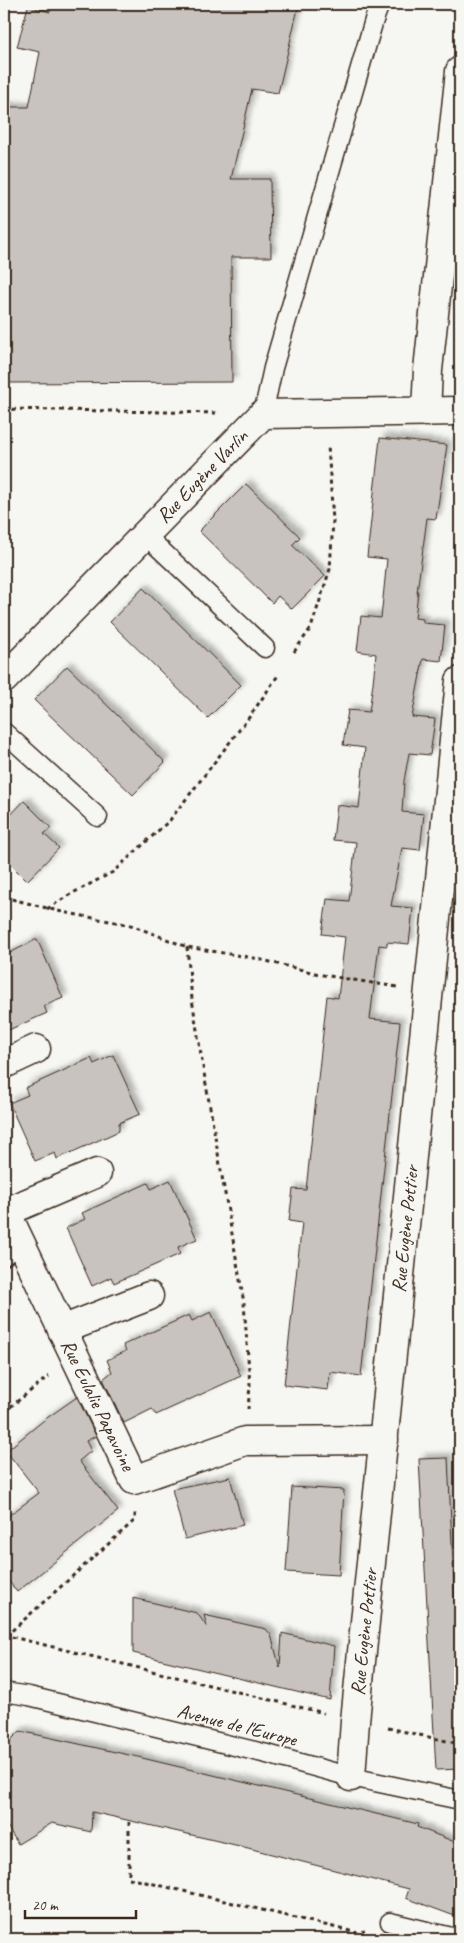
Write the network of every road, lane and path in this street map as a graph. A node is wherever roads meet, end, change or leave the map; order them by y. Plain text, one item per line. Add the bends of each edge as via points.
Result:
1 (380, 4) edge
2 (460, 72) edge
3 (4, 409) edge
4 (426, 412) junction
5 (460, 412) edge
6 (320, 413) junction
7 (263, 414) junction
8 (145, 535) junction
9 (265, 648) dead end
10 (288, 660) dead end
11 (283, 668) dead end
12 (4, 679) edge
13 (460, 681) edge
14 (4, 732) edge
15 (98, 817) dead end
16 (4, 897) edge
17 (48, 909) junction
18 (187, 947) junction
19 (429, 991) junction
20 (36, 1049) dead end
21 (4, 1064) edge
22 (97, 1173) dead end
23 (5, 1210) edge
24 (11, 1248) edge
25 (149, 1296) dead end
26 (62, 1330) junction
27 (74, 1355) junction
28 (4, 1412) edge
29 (384, 1440) junction
30 (245, 1441) junction
31 (134, 1480) junction
32 (5, 1636) edge
33 (4, 1692) edge
34 (356, 1721) junction
35 (460, 1744) edge
36 (351, 1777) junction
37 (460, 1800) edge
38 (129, 1822) dead end
39 (390, 1922) joint
40 (460, 1939) edge

1 - 7 lane via 273,368
2 - 4 street
3 - 7 path
4 - 5 street, Rue Eugène Varlin
4 - 6 street, Rue Eugène Varlin
6 - 7 street, Rue Eugène Varlin
6 - 10 path via 328,443 334,520 330,570 311,628
7 - 8 street, Rue Eugène Varlin
8 - 9 lane
8 - 12 street, Rue Eugène Varlin
11 - 17 path via 170,820 113,872
13 - 19 street, Rue Eugène Pottier
14 - 15 lane
16 - 17 path
17 - 18 path via 131,925
18 - 19 path via 254,958 323,975
18 - 30 path via 203,1068 244,1303 250,1385
19 - 29 street, Rue Eugène Pottier
20 - 21 street
22 - 23 street, Rue Eulalie Papavoine
23 - 24 street, Rue Eulalie Papavoine
24 - 26 street, Rue Eulalie Papavoine
25 - 26 street, Rue Eulalie Papavoine
26 - 27 street, Rue Eulalie Papavoine
27 - 28 path
27 - 31 street, Rue Eulalie Papavoine
29 - 30 street
29 - 34 street, Rue Eugène Pottier
30 - 31 street
31 - 32 path via 135,1520
32 - 34 path
33 - 36 lane, Avenue de l'Europe via 68,1705
34 - 35 path
34 - 36 street, Rue Eugène Pottier
36 - 37 lane, Avenue de l'Europe
38 - 39 path via 129,1878 358,1933
39 - 40 lane

